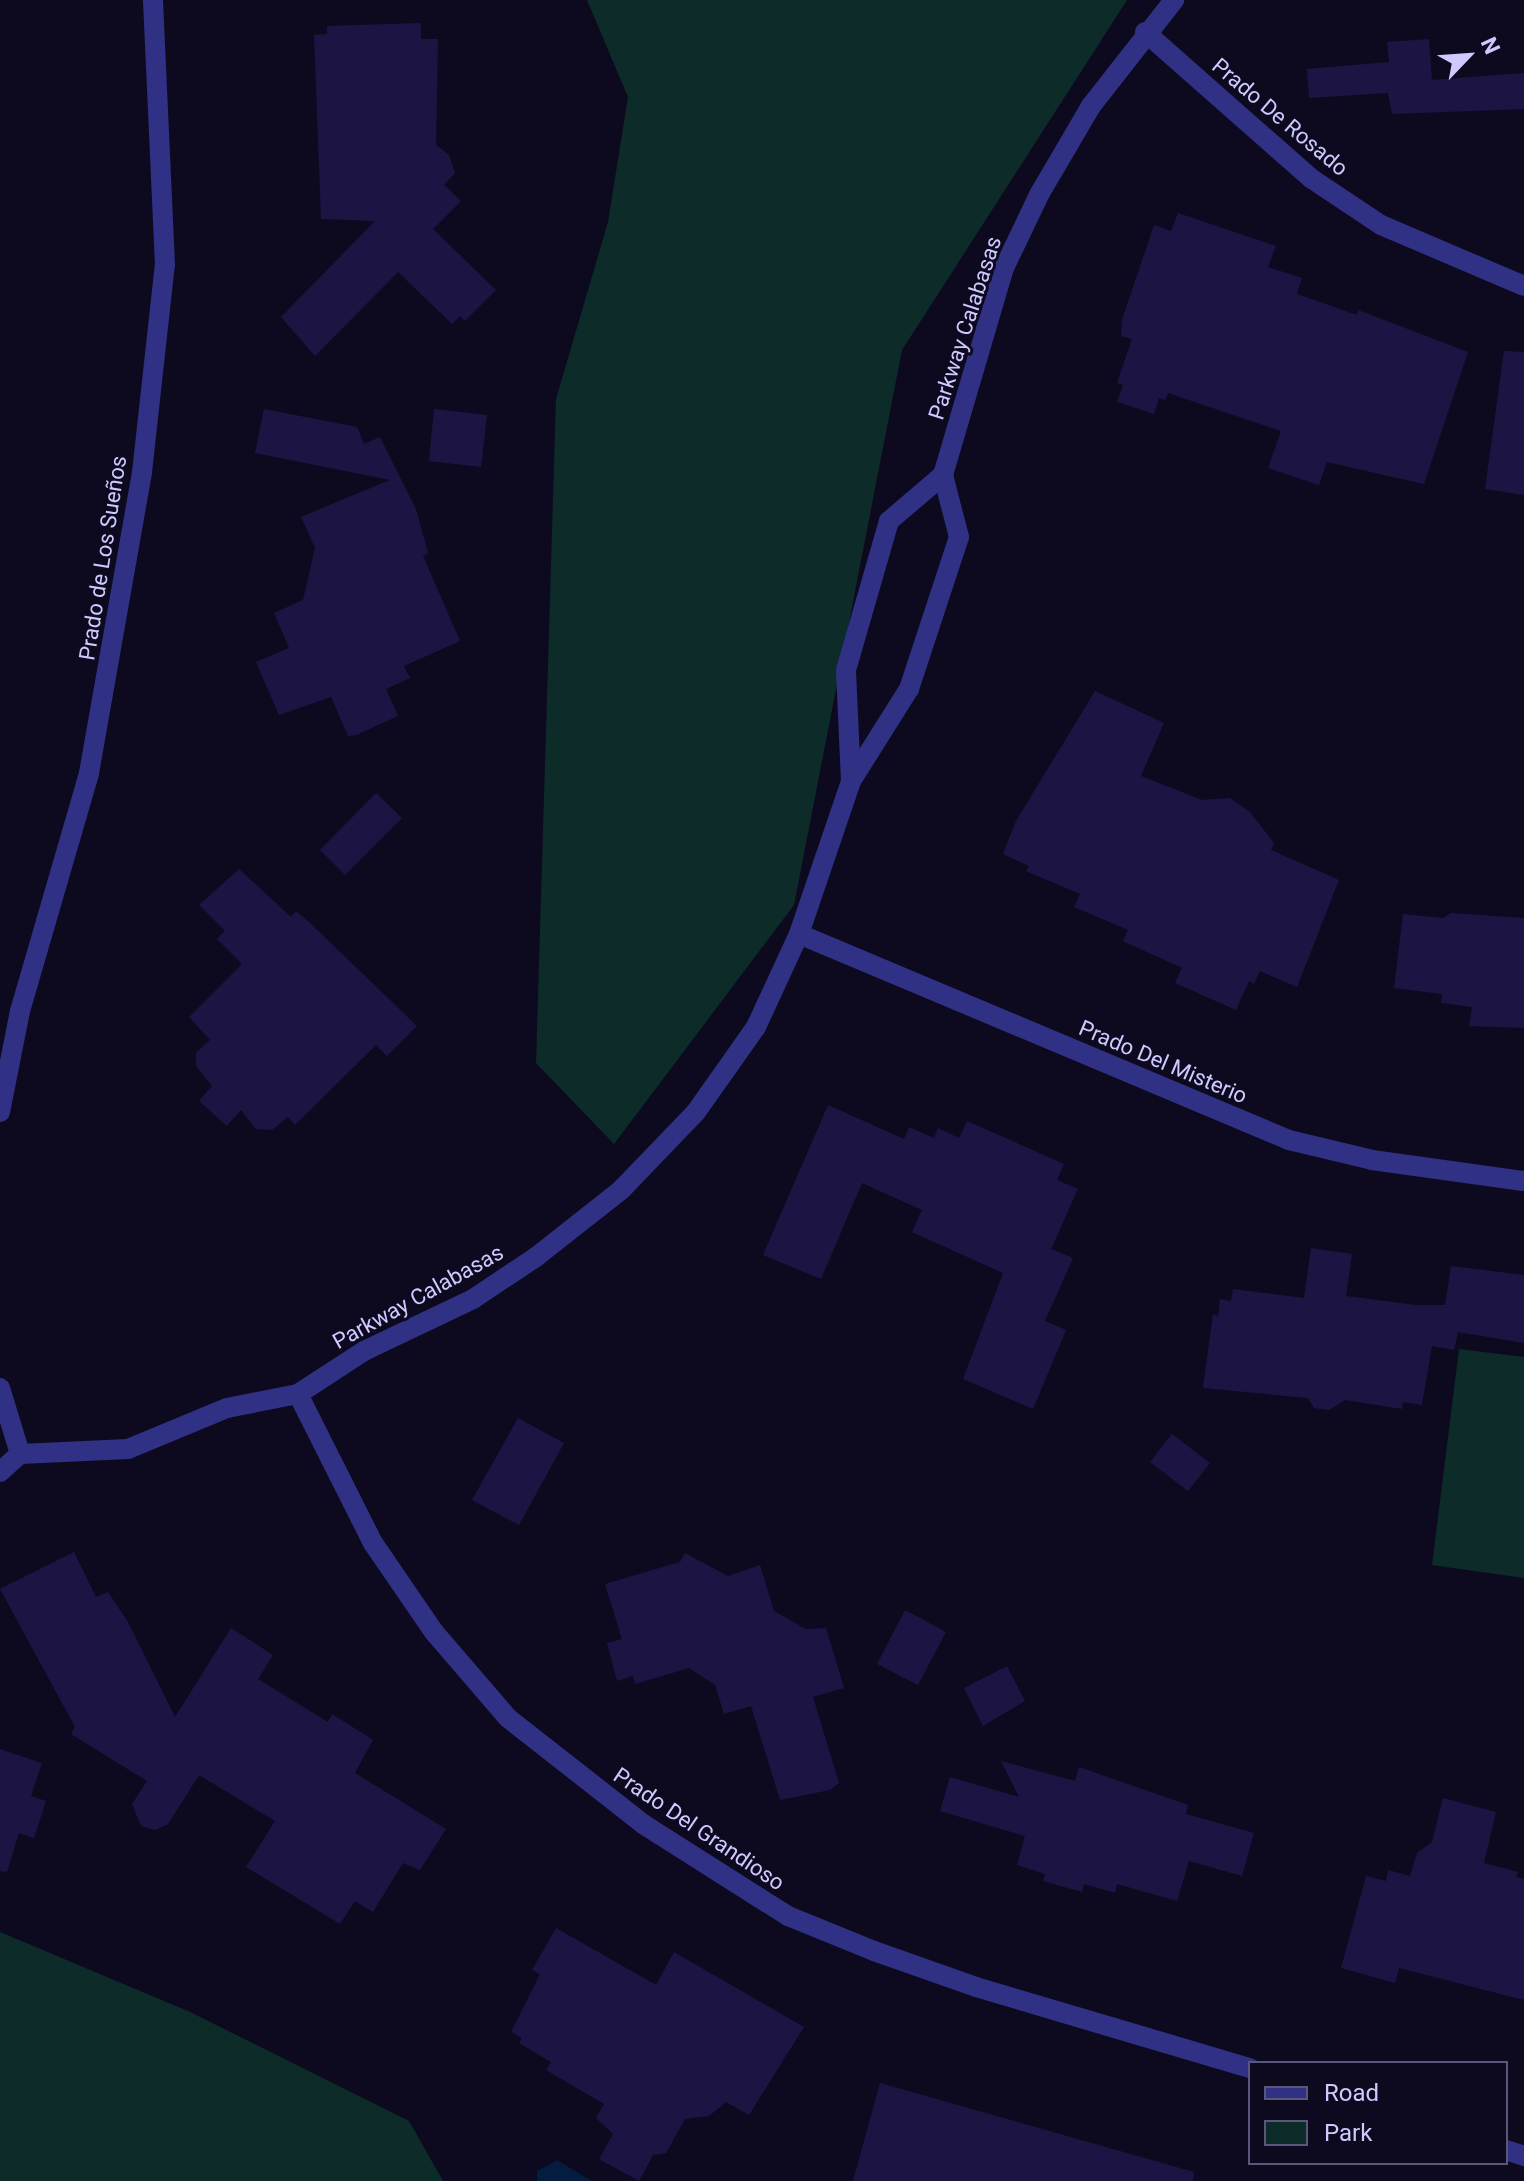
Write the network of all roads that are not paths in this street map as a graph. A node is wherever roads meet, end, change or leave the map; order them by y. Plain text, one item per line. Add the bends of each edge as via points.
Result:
1 (153, 0) edge
2 (1174, 0) edge
3 (1145, 32) junction
4 (1524, 286) edge
5 (943, 475) junction
6 (851, 781) junction
7 (799, 934) junction
8 (0, 1112) edge
9 (1524, 1181) edge
10 (0, 1388) edge
11 (298, 1394) junction
12 (20, 1454) junction
13 (0, 1472) edge
14 (1248, 2067) edge

1 - 8 street, Prado de Los Sueños via 165,265 145,453 89,773 20,1011
2 - 3 street, Parkway Calabasas
3 - 4 street, Prado De Rosado via 1312,179 1381,225
3 - 5 street, Parkway Calabasas via 1091,106 1004,268
5 - 6 street, Parkway Calabasas via 959,537 909,689
5 - 6 street, Parkway Calabasas via 889,521 846,670
6 - 7 street, Parkway Calabasas
7 - 9 street, Prado Del Misterio via 1289,1140 1372,1160
7 - 11 street, Parkway Calabasas via 756,1027 696,1112 621,1190 473,1299 364,1351
10 - 12 street
11 - 12 street, Parkway Calabasas via 227,1408 128,1449
11 - 14 street, Prado Del Grandioso via 373,1543 434,1632 508,1718 643,1824 788,1916 976,1987
12 - 13 street

